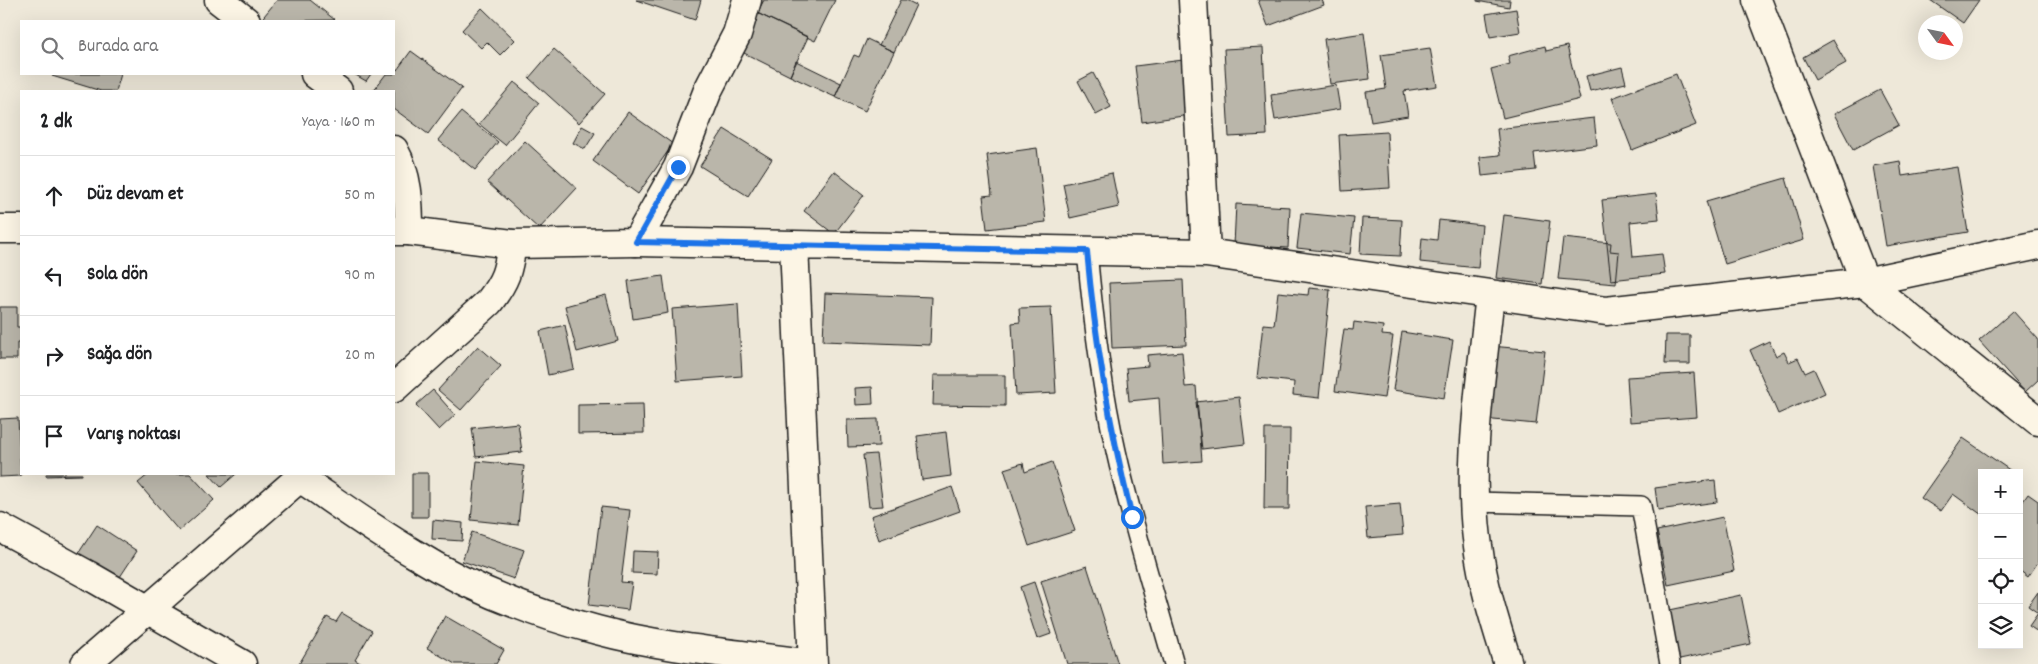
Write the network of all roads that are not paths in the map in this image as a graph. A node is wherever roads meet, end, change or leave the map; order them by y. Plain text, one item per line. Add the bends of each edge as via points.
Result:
1 (219, 0) edge
2 (747, 0) edge
3 (1193, 0) edge
4 (1757, 0) edge
5 (245, 20) edge
6 (316, 75) edge
7 (337, 90) edge
8 (395, 152) edge
9 (0, 229) edge
10 (20, 230) edge
11 (401, 231) edge
12 (636, 242) junction
13 (512, 244) junction
14 (794, 245) junction
15 (2038, 245) edge
16 (1087, 251) junction
17 (1206, 253) junction
18 (1865, 282) junction
19 (1490, 294) junction
20 (395, 387) edge
21 (2038, 420) edge
22 (302, 476) edge
23 (1474, 502) junction
24 (0, 527) edge
25 (146, 610) junction
26 (86, 664) edge
27 (242, 664) edge
28 (1174, 664) edge
29 (1508, 664) edge
30 (1670, 664) edge

1 - 5 street
2 - 12 street via 737,34 708,90 678,167
3 - 17 street
4 - 18 street
6 - 7 street
8 - 11 street via 410,196
9 - 10 street
11 - 13 street
12 - 13 street
12 - 14 street
13 - 20 street via 507,273 489,302
14 - 16 street
14 - 22 street via 813,664 641,640 546,614 462,580 414,554
15 - 18 street
16 - 17 street
16 - 28 lane via 1093,316 1115,449
17 - 19 street
18 - 19 street via 1606,310
18 - 21 street
19 - 23 street via 1474,458
22 - 25 street
23 - 29 street via 1484,585
23 - 30 lane via 1640,506
24 - 25 street
25 - 26 street
25 - 27 street

